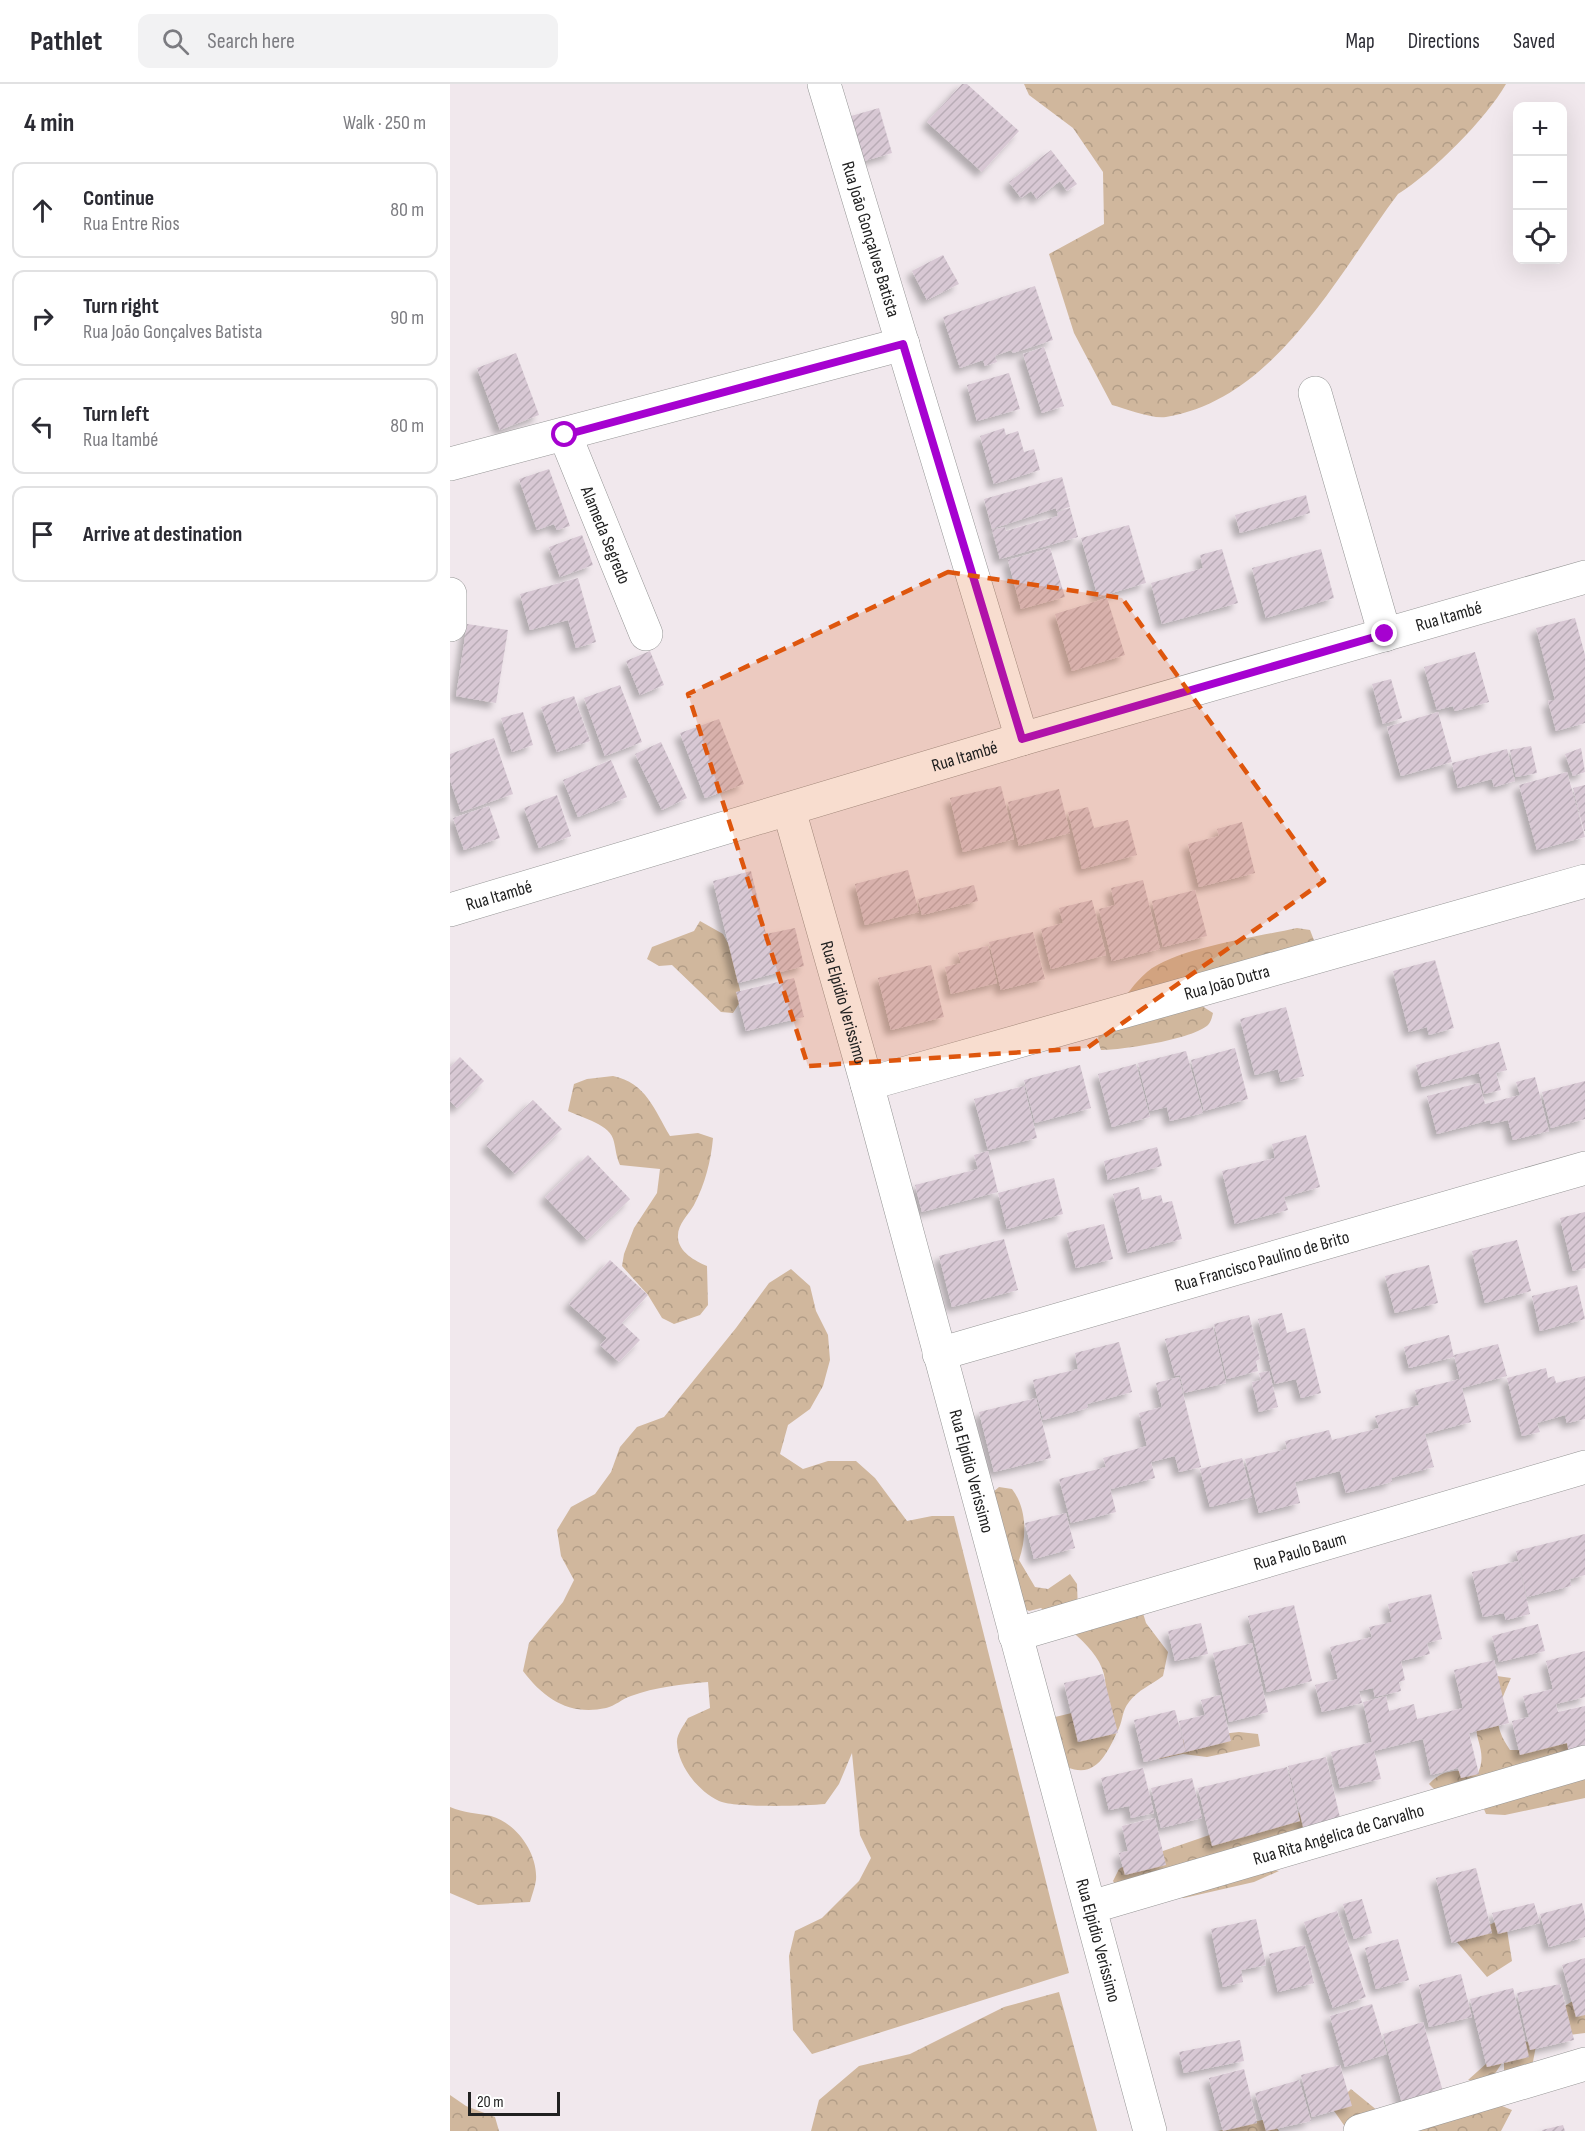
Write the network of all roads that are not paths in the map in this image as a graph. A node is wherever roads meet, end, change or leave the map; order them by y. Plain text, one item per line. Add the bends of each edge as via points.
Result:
1 (824, 84) edge
2 (903, 344) junction
3 (1315, 393) dead end
4 (565, 435) junction
5 (450, 464) edge
6 (1585, 577) edge
7 (450, 594) edge
8 (450, 625) edge
9 (646, 634) dead end
10 (1385, 634) junction
11 (1022, 739) junction
12 (789, 810) junction
13 (1585, 881) edge
14 (450, 910) edge
15 (867, 1084) junction
16 (1585, 1168) edge
17 (939, 1354) junction
18 (1585, 1467) edge
19 (1015, 1635) junction
20 (1585, 1762) edge
21 (1091, 1907) junction
22 (1585, 2064) edge
23 (1150, 2131) edge
24 (1360, 2131) edge

1 - 2 street, Rua João Gonçalves Batista
2 - 4 street
2 - 11 street, Rua João Gonçalves Batista
3 - 10 street
4 - 5 street
4 - 9 street, Alameda Segredo
6 - 10 street, Rua Itambé
7 - 8 street
10 - 11 street, Rua Itambé
11 - 12 street, Rua Itambé
12 - 14 street, Rua Itambé
12 - 15 street, Rua Elpidio Verissimo
13 - 15 street, Rua João Dutra
15 - 17 street, Rua Elpidio Verissimo
16 - 17 street, Rua Francisco Paulino de Brito
17 - 19 street, Rua Elpidio Verissimo
18 - 19 street, Rua Paulo Baum
19 - 21 street, Rua Elpidio Verissimo
20 - 21 street, Rua Rita Angelica de Carvalho
21 - 23 street, Rua Elpidio Verissimo
22 - 24 street

